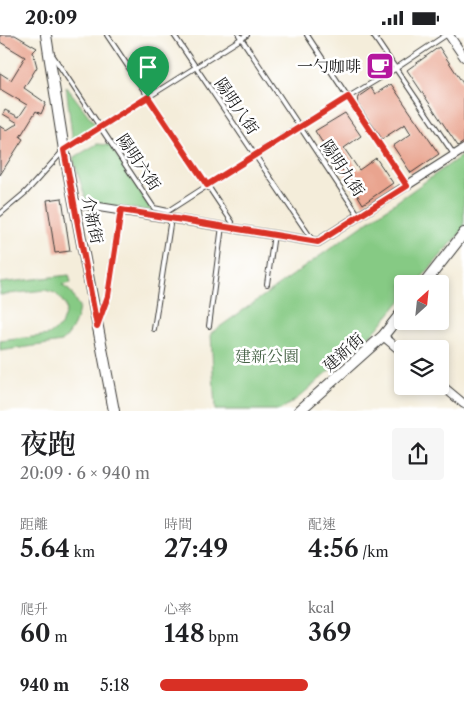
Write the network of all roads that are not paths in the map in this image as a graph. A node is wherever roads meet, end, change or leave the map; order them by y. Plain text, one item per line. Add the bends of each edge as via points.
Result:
1 (46, 35) edge
2 (107, 35) edge
3 (174, 35) edge
4 (248, 35) edge
5 (307, 35) edge
6 (373, 35) edge
7 (447, 35) edge
8 (241, 37) edge
9 (48, 49) junction
10 (464, 57) edge
11 (196, 67) junction
12 (395, 69) junction
13 (148, 97) junction
14 (348, 97) junction
15 (300, 126) junction
16 (100, 127) junction
17 (464, 149) edge
18 (64, 150) junction
19 (255, 155) junction
20 (455, 156) junction
21 (207, 185) junction
22 (407, 186) junction
23 (74, 203) junction
24 (121, 210) junction
25 (0, 214) edge
26 (359, 216) junction
27 (171, 218) junction
28 (232, 222) dead end
29 (222, 226) junction
30 (464, 233) edge
31 (274, 235) junction
32 (313, 241) junction
33 (431, 275) edge
34 (267, 285) dead end
35 (394, 322) edge
36 (97, 326) junction
37 (209, 326) dead end
38 (154, 329) dead end
39 (383, 336) junction
40 (394, 345) edge
41 (449, 392) edge
42 (464, 404) edge
43 (114, 411) edge
44 (299, 411) edge

1 - 9 street, 介新街
2 - 13 lane
3 - 11 lane, 陽明八街
4 - 8 lane
5 - 14 lane
6 - 12 lane
7 - 10 street
7 - 12 lane
8 - 11 lane
8 - 15 lane, 陽明九街
9 - 16 lane, 陽明六街
9 - 18 street, 介新街
11 - 13 lane
11 - 19 lane, 陽明八街
12 - 14 lane
12 - 20 lane
13 - 16 lane
13 - 21 lane
14 - 15 lane
14 - 22 lane
15 - 19 lane
15 - 26 lane, 陽明九街
16 - 18 lane
16 - 21 lane, 陽明六街 via 154,208 168,211
17 - 20 street
18 - 23 street, 介新街
18 - 25 lane via 26,192
19 - 21 lane
19 - 32 lane, 陽明八街
20 - 22 street
21 - 28 lane
22 - 26 street
23 - 24 street
23 - 36 street, 介新街
24 - 27 street
24 - 36 lane via 108,296
26 - 32 street via 318,242
27 - 29 street
27 - 38 lane
29 - 31 street
29 - 37 lane
30 - 33 street
31 - 32 street
31 - 34 lane
35 - 39 street, 建新街
36 - 43 street, 介新街
39 - 40 street
39 - 44 street, 建新街
41 - 42 street

